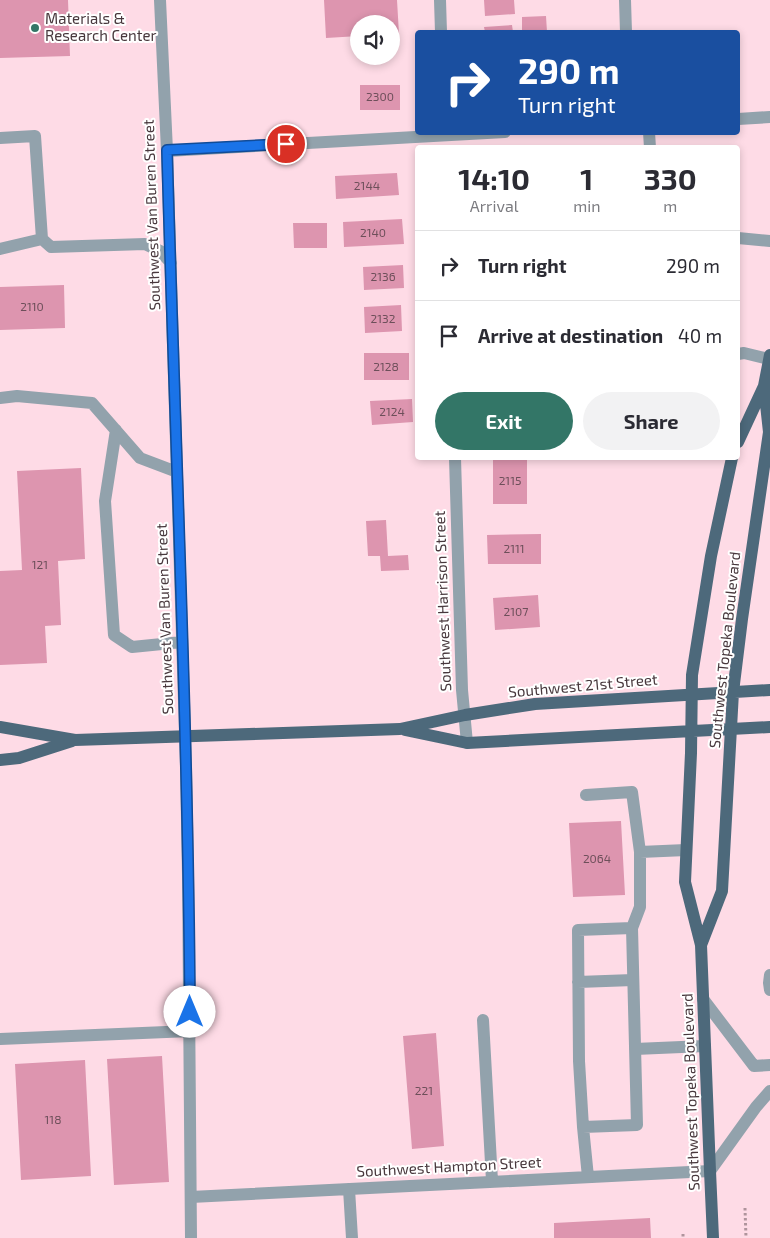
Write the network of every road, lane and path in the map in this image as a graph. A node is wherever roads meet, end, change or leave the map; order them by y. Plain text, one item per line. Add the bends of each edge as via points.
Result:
1 (160, 0) edge
2 (440, 0) edge
3 (625, 0) edge
4 (442, 30) edge
5 (626, 30) edge
6 (770, 117) edge
7 (740, 119) edge
8 (479, 135) edge
9 (0, 138) edge
10 (445, 139) edge
11 (167, 150) junction
12 (740, 238) edge
13 (42, 239) junction
14 (770, 241) edge
15 (0, 249) edge
16 (170, 263) junction
17 (740, 354) edge
18 (770, 357) edge
19 (767, 387) edge
20 (0, 398) edge
21 (116, 430) junction
22 (740, 438) edge
23 (455, 460) edge
24 (732, 460) edge
25 (177, 472) junction
26 (182, 642) junction
27 (770, 690) edge
28 (733, 692) junction
29 (692, 694) junction
30 (465, 715) junction
31 (0, 727) edge
32 (770, 727) edge
33 (400, 729) junction
34 (730, 729) junction
35 (692, 731) junction
36 (185, 736) junction
37 (75, 740) junction
38 (467, 744) junction
39 (0, 760) edge
40 (586, 795) dead end
41 (686, 850) junction
42 (640, 852) junction
43 (632, 928) junction
44 (701, 945) junction
45 (770, 975) edge
46 (633, 980) junction
47 (578, 982) junction
48 (770, 990) edge
49 (703, 999) junction
50 (483, 1020) dead end
51 (190, 1031) junction
52 (0, 1039) edge
53 (705, 1046) junction
54 (635, 1049) junction
55 (770, 1065) edge
56 (770, 1091) edge
57 (583, 1127) junction
58 (710, 1171) junction
59 (588, 1177) junction
60 (492, 1181) junction
61 (349, 1188) junction
62 (191, 1196) junction
63 (744, 1208) dead end
64 (191, 1238) edge
65 (352, 1238) edge
66 (713, 1238) edge
67 (746, 1238) edge

1 - 11 street, Southwest Van Buren Street
2 - 4 street
3 - 5 street
6 - 7 street
8 - 10 street
9 - 13 street via 35,136
10 - 11 street
11 - 16 street, Southwest Van Buren Street
12 - 14 street
13 - 15 street
13 - 16 street via 51,247 145,244 160,251
16 - 25 street, Southwest Van Buren Street
17 - 18 street
18 - 19 main road, Southwest Topeka Boulevard
19 - 22 main road, Southwest Topeka Boulevard
19 - 28 main road, Southwest Topeka Boulevard via 769,432
20 - 21 street via 17,396 92,403
21 - 25 street via 140,458
21 - 26 street via 105,501 114,635 132,647
23 - 30 street, Southwest Harrison Street
24 - 29 main road, Southwest Topeka Boulevard via 711,556 692,675
25 - 26 street, Southwest Van Buren Street
26 - 36 street, Southwest Van Buren Street
27 - 28 main road, Southwest 21st Street
28 - 29 main road, Southwest 21st Street
28 - 34 main road, Southwest Topeka Boulevard
29 - 30 main road, Southwest 21st Street via 535,704
29 - 35 main road, Southwest Topeka Boulevard
30 - 33 main road, Southwest 21st Street
30 - 38 street, Southwest Harrison Street
31 - 37 main road, Southwest 21st Street
32 - 34 main road, Southwest 21st Street
33 - 36 main road, Southwest 21st Street
33 - 38 main road, Southwest 21st Street
34 - 35 main road, Southwest 21st Street
34 - 44 main road, Southwest Topeka Boulevard via 722,891
35 - 38 main road, Southwest 21st Street
35 - 41 main road, Southwest Topeka Boulevard
36 - 37 main road, Southwest 21st Street
36 - 51 street, Southwest Van Buren Street
37 - 39 main road, Southwest 21st Street via 19,758
40 - 42 street via 632,792
41 - 42 street
41 - 44 main road, Southwest Topeka Boulevard via 685,882
42 - 43 street via 640,907
43 - 46 street
43 - 47 street via 578,930
44 - 49 main road, Southwest Topeka Boulevard
45 - 48 street
46 - 47 street
46 - 54 street
47 - 57 street
49 - 53 main road, Southwest Topeka Boulevard
49 - 55 street via 754,1066
50 - 60 street
51 - 52 street
51 - 62 street, Southwest Van Buren Street
53 - 54 street
53 - 58 main road, Southwest Topeka Boulevard
54 - 57 street via 637,1124
56 - 58 street
57 - 59 street
58 - 59 street, Southwest Hampton Street
58 - 66 main road, Southwest Topeka Boulevard
59 - 60 street, Southwest Hampton Street
60 - 61 street, Southwest Hampton Street
61 - 62 street, Southwest Hampton Street
61 - 65 street
62 - 64 street, Southwest Van Buren Street
63 - 67 path

